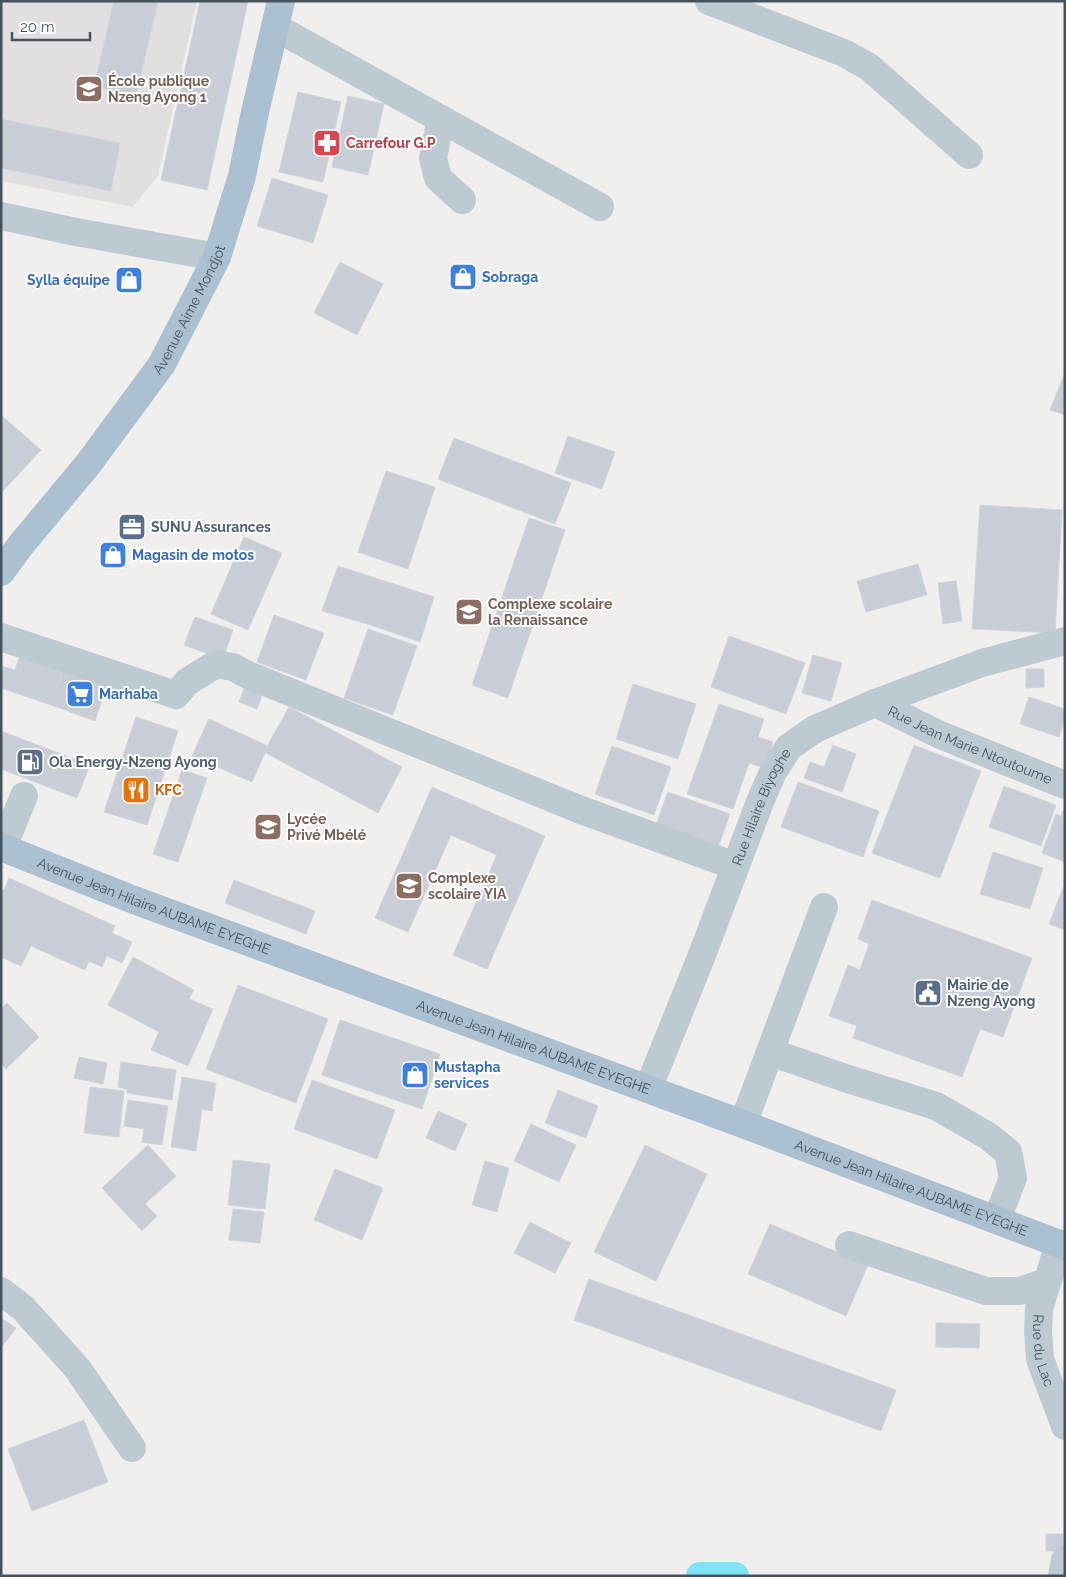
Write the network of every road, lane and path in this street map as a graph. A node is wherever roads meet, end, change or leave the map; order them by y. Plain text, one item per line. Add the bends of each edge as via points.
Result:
1 (709, 1) edge
2 (278, 14) edge
3 (441, 119) junction
4 (969, 154) dead end
5 (462, 200) dead end
6 (600, 207) dead end
7 (1, 216) edge
8 (217, 257) junction
9 (1, 572) edge
10 (1, 636) edge
11 (1065, 642) edge
12 (875, 703) junction
13 (1065, 786) edge
14 (24, 796) dead end
15 (2, 847) edge
16 (735, 866) junction
17 (824, 907) dead end
18 (770, 1052) junction
19 (648, 1089) junction
20 (743, 1124) junction
21 (997, 1219) junction
22 (849, 1245) dead end
23 (1062, 1245) edge
24 (1046, 1282) junction
25 (1, 1291) edge
26 (1065, 1426) edge
27 (132, 1448) dead end
28 (1065, 1560) edge
29 (1062, 1576) edge

1 - 4 street via 844,53 869,67
2 - 3 street
2 - 8 main road, Avenue Aime Mondjot via 242,176
3 - 5 street via 433,158 438,178
3 - 6 street
7 - 8 street
8 - 9 main road, Avenue Aime Mondjot via 162,364
10 - 16 street via 176,695 187,682 216,664 233,666 572,806
11 - 12 street, Rue Hilaire Biyoghe via 982,663
12 - 13 street, Rue Jean Marie Ntoutoume via 938,734
12 - 16 street, Rue Hilaire Biyoghe via 815,729 789,747 773,772
14 - 15 street
15 - 19 main road, Avenue Jean Hilaire AUBAME EYEGHE via 134,900
16 - 19 street, Rue Hilaire Biyoghe
17 - 18 street
18 - 20 street
18 - 21 street via 936,1106 988,1136 1008,1152 1014,1178
19 - 20 main road, Avenue Jean Hilaire AUBAME EYEGHE
20 - 21 main road, Avenue Jean Hilaire AUBAME EYEGHE
21 - 23 main road, Avenue Jean Hilaire AUBAME EYEGHE
22 - 24 street via 986,1291 1020,1291
23 - 24 street, Rue du Lac
24 - 26 street, Rue du Lac via 1038,1309 1040,1358
25 - 27 street via 23,1308 77,1368
28 - 29 street

